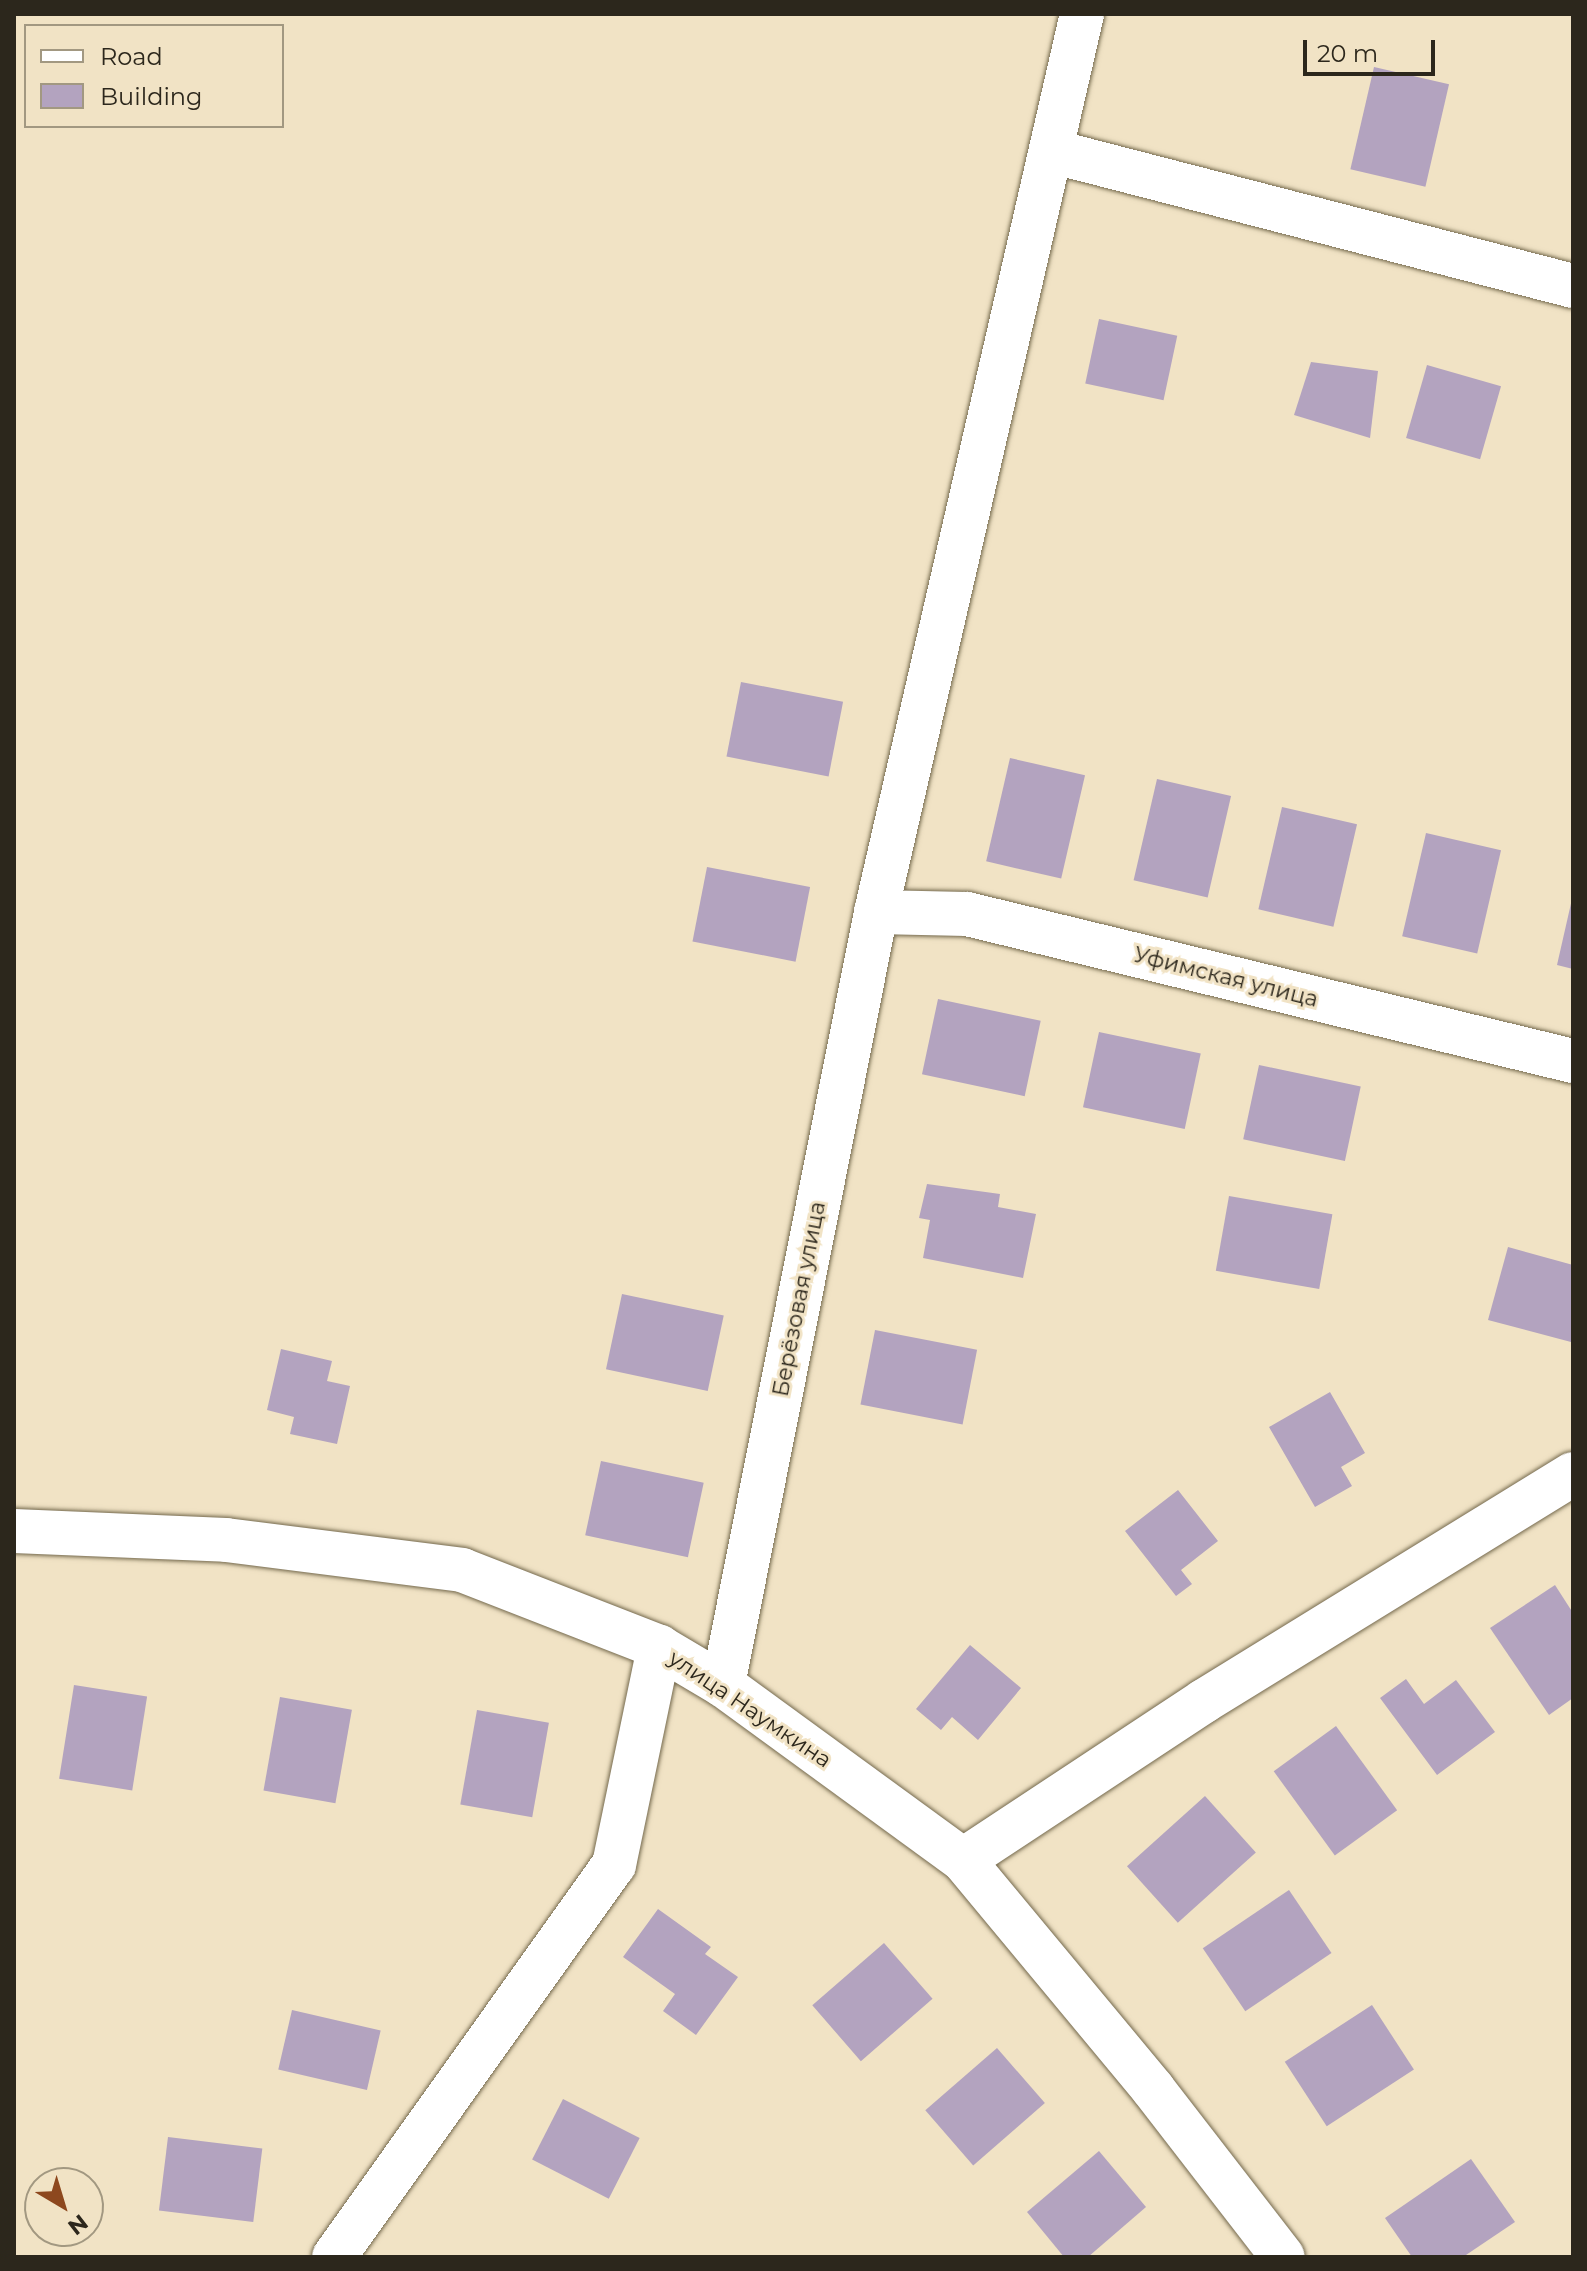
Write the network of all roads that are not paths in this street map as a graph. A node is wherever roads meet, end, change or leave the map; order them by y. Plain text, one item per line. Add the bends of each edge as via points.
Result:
1 (1082, 14) edge
2 (1051, 151) junction
3 (1573, 286) edge
4 (876, 912) junction
5 (1573, 1061) edge
6 (1573, 1474) edge
7 (14, 1531) edge
8 (659, 1647) junction
9 (723, 1685) junction
10 (963, 1860) junction
11 (334, 2257) edge
12 (1283, 2257) edge

1 - 2 street, Берёзовая улица
2 - 3 street
2 - 4 street, Берёзовая улица
4 - 5 street, Уфимская улица via 967,914
4 - 9 street, Берёзовая улица
6 - 10 street via 1204,1701
7 - 8 street, улица Наумкина via 226,1540 462,1570
8 - 9 street, улица Наумкина
8 - 11 street via 614,1865
9 - 10 street, улица Наумкина
10 - 12 street, улица Наумкина via 1153,2089

